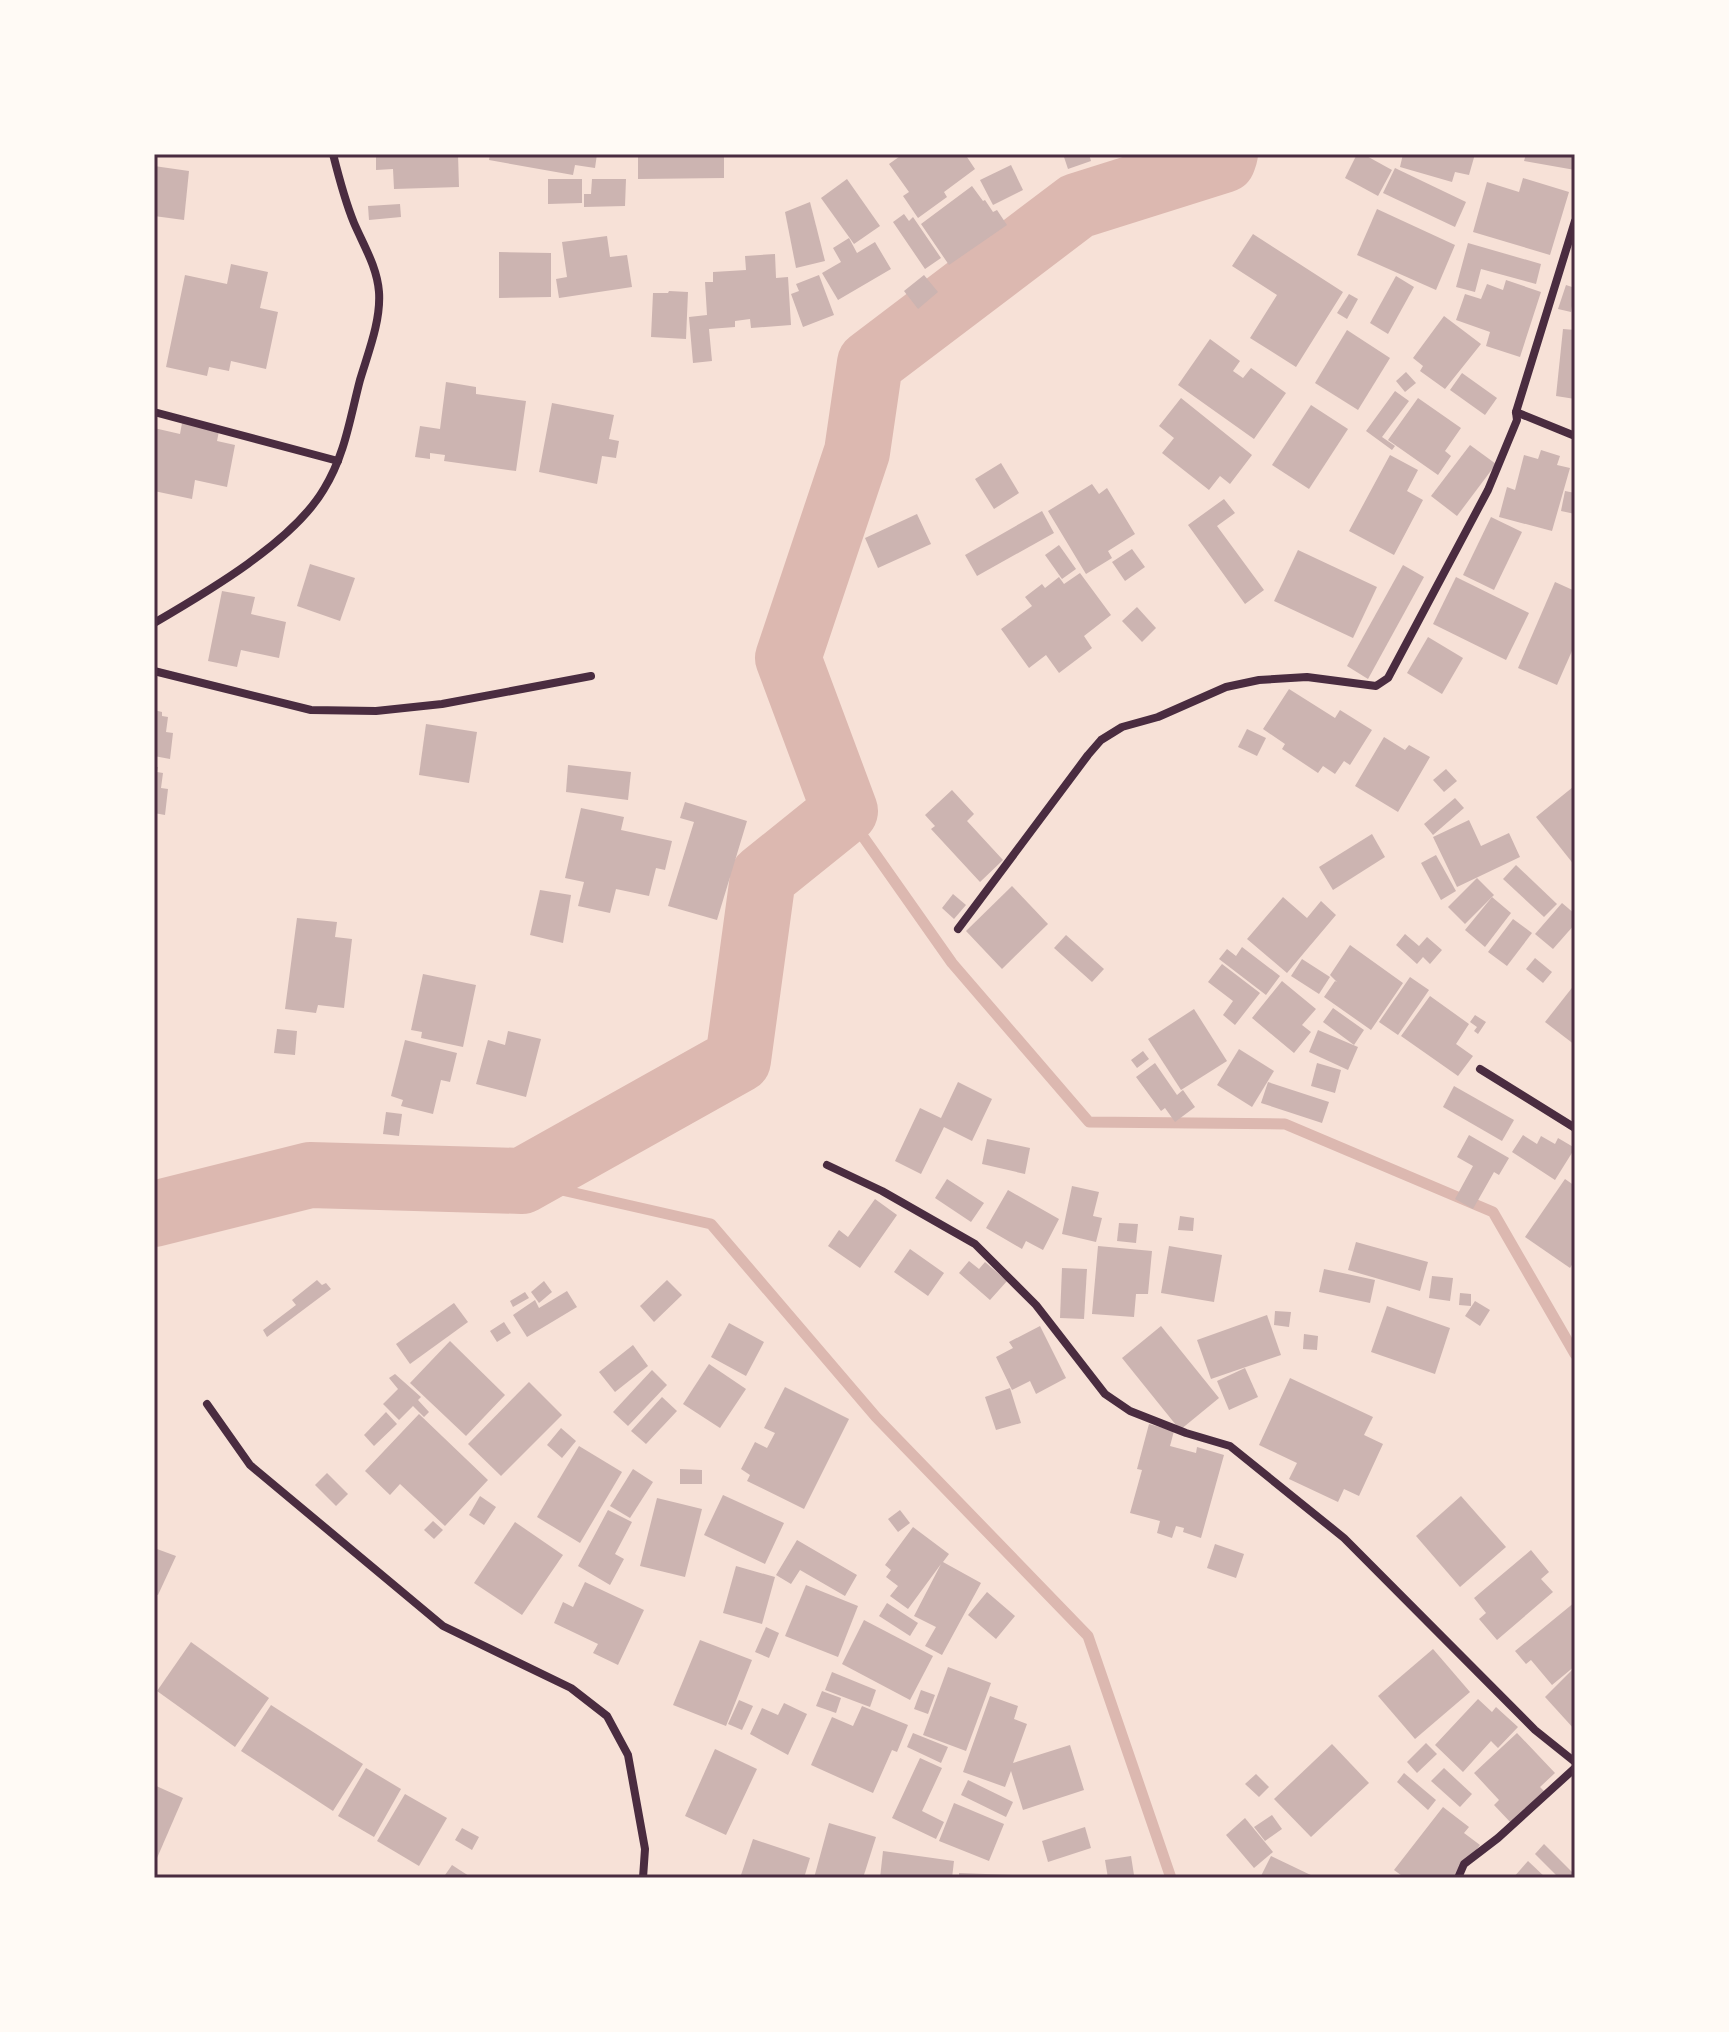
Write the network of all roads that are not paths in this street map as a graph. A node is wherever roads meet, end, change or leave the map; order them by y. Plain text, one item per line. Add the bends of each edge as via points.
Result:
1 (333, 154) edge
2 (1575, 221) edge
3 (154, 412) edge
4 (1516, 412) junction
5 (1575, 436) edge
6 (338, 461) junction
7 (154, 623) edge
8 (154, 671) edge
9 (591, 676) dead end
10 (958, 929) dead end
11 (1480, 1069) dead end
12 (1575, 1128) edge
13 (827, 1165) dead end
14 (207, 1404) dead end
15 (1575, 1765) edge
16 (643, 1878) edge
17 (1458, 1878) edge

1 - 6 street via 379,293 349,433
2 - 4 street
3 - 6 street
4 - 5 street
4 - 10 street via 1488,490 1388,678 1376,686 1307,677 1259,680 1216,690 1122,727 1088,755
6 - 7 street via 324,490 292,527
8 - 9 street via 311,710 376,711
11 - 12 street
13 - 15 street via 975,1244 1036,1305 1105,1394 1130,1411 1230,1446 1344,1538
14 - 16 street via 250,1465 443,1626 571,1688 607,1716 628,1755 645,1849
15 - 17 street via 1464,1864

